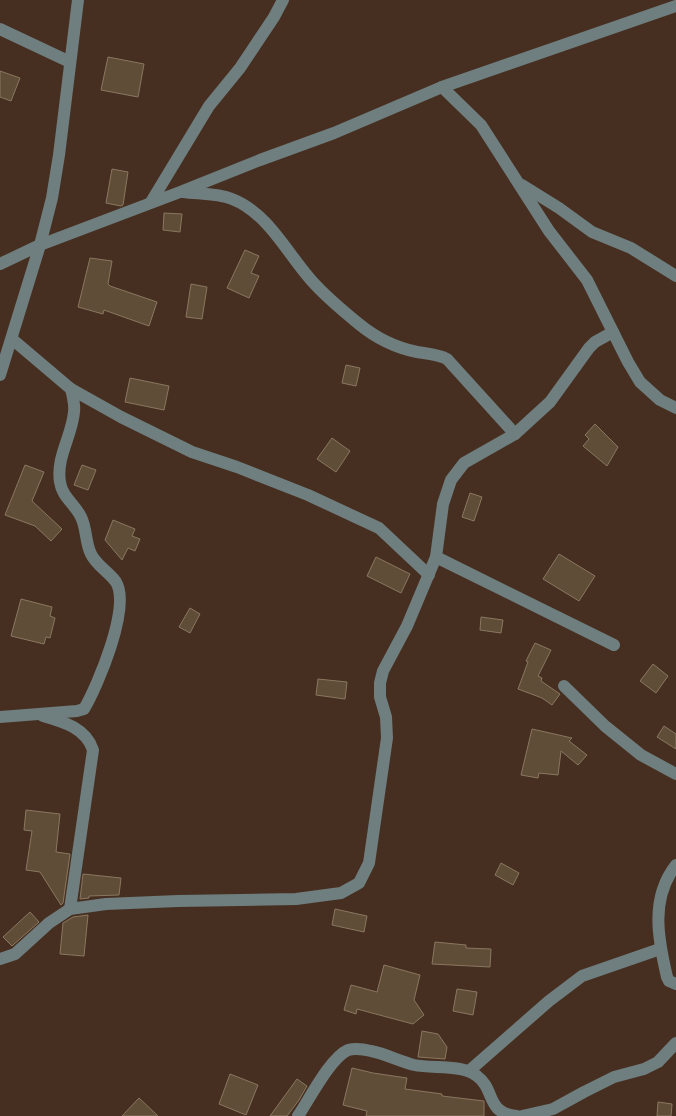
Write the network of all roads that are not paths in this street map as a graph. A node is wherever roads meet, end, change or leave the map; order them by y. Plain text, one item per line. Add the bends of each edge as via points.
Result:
1 (78, 0) edge
2 (283, 0) edge
3 (676, 6) edge
4 (0, 29) edge
5 (70, 62) junction
6 (442, 87) junction
7 (519, 183) junction
8 (180, 192) junction
9 (151, 202) junction
10 (40, 246) junction
11 (0, 264) edge
12 (676, 276) edge
13 (613, 332) junction
14 (12, 339) junction
15 (0, 375) edge
16 (71, 389) junction
17 (676, 408) edge
18 (515, 434) junction
19 (436, 557) junction
20 (428, 575) junction
21 (614, 644) dead end
22 (564, 686) dead end
23 (37, 714) junction
24 (0, 717) edge
25 (676, 774) edge
26 (676, 865) edge
27 (70, 910) junction
28 (660, 949) junction
29 (0, 959) edge
30 (676, 984) edge
31 (676, 1043) edge
32 (469, 1071) junction
33 (298, 1116) edge
34 (517, 1116) edge
35 (522, 1116) edge

1 - 5 street
2 - 9 street via 240,68 209,106
3 - 6 street
4 - 5 street
5 - 10 street via 58,164
6 - 7 street via 481,125
6 - 8 street via 334,133
7 - 12 street via 592,232 631,248
7 - 13 street via 549,231 586,280
8 - 9 street
8 - 18 street via 232,199 261,218 312,281 360,325 396,346 447,359
9 - 10 street
10 - 11 street
10 - 14 street
13 - 17 street via 640,382 660,400
13 - 18 street via 589,348 550,402
14 - 15 street
14 - 16 street
16 - 20 street via 192,452 308,495 379,528
16 - 23 street via 74,413 61,457 61,490 85,525 90,554 116,582 119,616 109,650 84,708
18 - 19 street via 464,463 452,480 443,504
19 - 20 street
19 - 21 street
20 - 27 street via 380,683 387,738 369,863 359,883 341,893 296,899 106,904
22 - 25 street via 641,755
23 - 24 street
23 - 27 street via 82,732 93,750
26 - 28 street via 661,891
27 - 29 street via 49,923 15,954
28 - 30 street via 667,977
28 - 32 street via 582,976
31 - 35 street via 658,1062 644,1069 614,1078 553,1109
32 - 33 street via 414,1065 372,1051 349,1050 328,1069
32 - 34 street via 481,1079 498,1110

